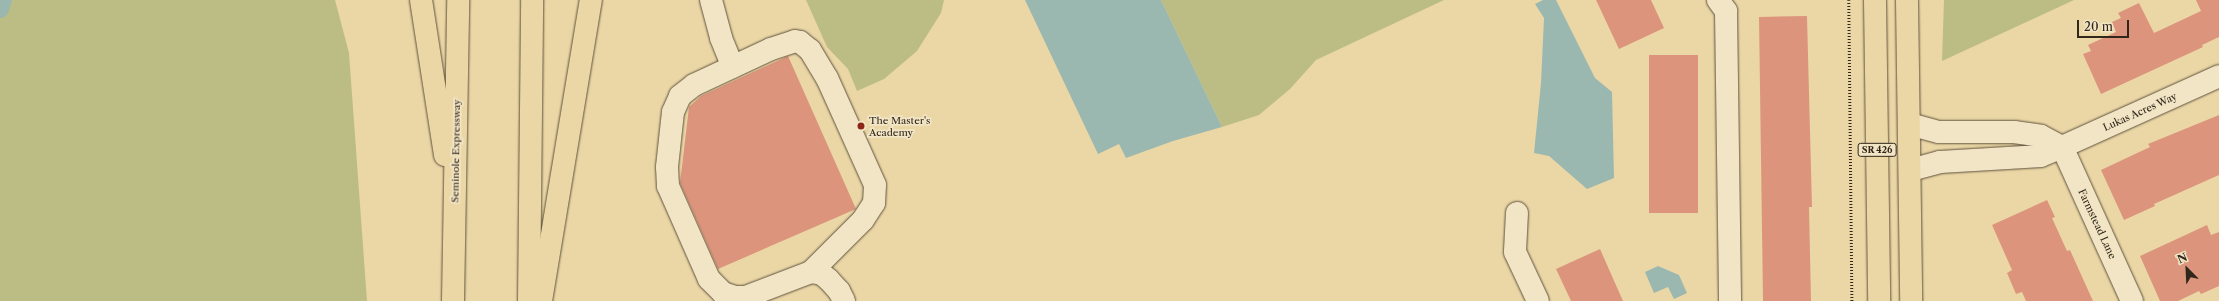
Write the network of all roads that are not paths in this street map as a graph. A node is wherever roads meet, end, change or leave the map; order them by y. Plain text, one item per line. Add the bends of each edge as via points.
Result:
1 (421, 0) edge
2 (458, 0) edge
3 (532, 0) edge
4 (591, 0) edge
5 (711, 0) edge
6 (1718, 0) edge
7 (1875, 0) edge
8 (1907, 0) edge
9 (733, 67) junction
10 (2219, 76) edge
11 (1909, 124) junction
12 (2004, 132) junction
13 (2062, 147) junction
14 (2005, 158) junction
15 (1910, 170) junction
16 (1517, 213) dead end
17 (455, 224) junction
18 (811, 272) junction
19 (842, 296) edge
20 (453, 301) edge
21 (529, 301) edge
22 (541, 301) edge
23 (1538, 301) edge
24 (1730, 301) edge
25 (1878, 301) edge
26 (1911, 301) edge
27 (2132, 301) edge

1 - 17 main road
2 - 17 main road, Seminole Expressway
3 - 21 main road
4 - 22 main road
5 - 9 street via 719,31
6 - 24 street via 1726,11
7 - 25 main road, SR 426
8 - 11 main road, SR 426
9 - 18 street via 795,41 804,44 827,78 875,185 874,203 863,220
9 - 18 street via 694,85 676,102 667,167 670,192 709,279 723,293 746,297
10 - 13 street, Lukas Acres Way
11 - 12 street via 1939,132
11 - 15 main road, SR 426
12 - 13 street via 2041,136
12 - 14 street
13 - 14 street, Lukas Acres Way via 2041,156
13 - 27 street, Farmstead Lane
14 - 15 street, Lukas Acres Way via 1940,162
15 - 26 main road, SR 426
16 - 23 street via 1515,252
17 - 20 main road, Seminole Expressway
18 - 19 street via 822,274

